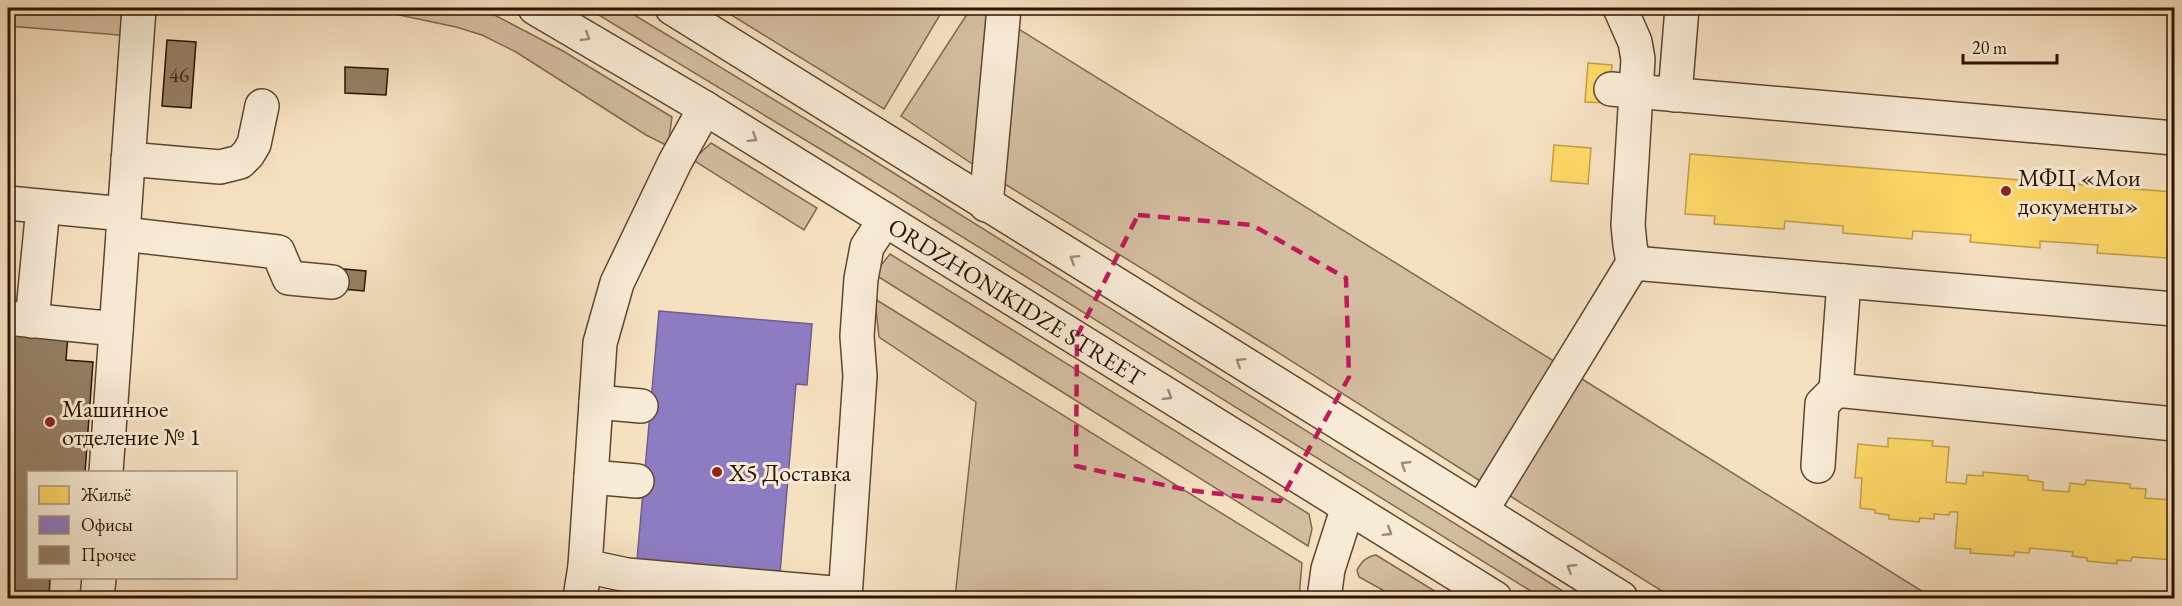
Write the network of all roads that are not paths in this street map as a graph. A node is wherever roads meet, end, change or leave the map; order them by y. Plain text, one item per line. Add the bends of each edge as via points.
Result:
1 (139, 8) edge
2 (535, 8) edge
3 (1004, 8) edge
4 (1620, 8) edge
5 (1682, 8) edge
6 (682, 10) edge
7 (1624, 90) junction
8 (1675, 94) junction
9 (262, 106) dead end
10 (705, 108) junction
11 (2175, 138) edge
12 (128, 159) junction
13 (8, 203) edge
14 (986, 205) junction
15 (43, 207) junction
16 (884, 221) junction
17 (124, 224) junction
18 (1633, 263) junction
19 (1844, 281) junction
20 (332, 282) dead end
21 (2175, 309) edge
22 (20, 320) edge
23 (116, 329) junction
24 (1836, 390) junction
25 (596, 402) junction
26 (641, 406) dead end
27 (2175, 424) edge
28 (1818, 466) dead end
29 (106, 471) edge
30 (591, 477) junction
31 (637, 481) dead end
32 (1348, 507) junction
33 (1481, 511) junction
34 (585, 566) junction
35 (99, 579) edge
36 (844, 596) edge
37 (97, 598) edge
38 (580, 598) edge
39 (1324, 598) edge
40 (1495, 598) edge
41 (1621, 598) edge

1 - 12 street
2 -> 10 street, ORDZHONIKIDZE STREET
3 - 14 street
4 - 7 street via 1638,59
5 - 8 street
6 - 14 street
7 - 8 street
7 - 18 street via 1628,225
8 - 11 street
9 - 12 street via 254,144 240,162 220,167
10 -> 16 street, ORDZHONIKIDZE STREET
10 - 25 street via 617,284 600,343
12 - 17 street
13 - 15 street
33 -> 14 street
15 - 17 street
15 - 22 street
16 -> 32 street, ORDZHONIKIDZE STREET
16 - 36 street via 867,247 861,279 856,336 860,376
17 - 20 street via 278,252 290,278
17 - 23 street
18 - 19 street
18 - 33 street
19 - 21 street
19 - 24 street
22 - 23 street
23 - 29 street
24 - 27 street
24 - 28 street via 1822,404
25 - 26 street
25 - 30 street
30 - 31 street
30 - 34 street
32 - 39 street via 1328,569
32 -> 40 street, ORDZHONIKIDZE STREET
41 -> 33 street
34 - 36 street via 627,575
34 - 38 street
35 - 37 street

